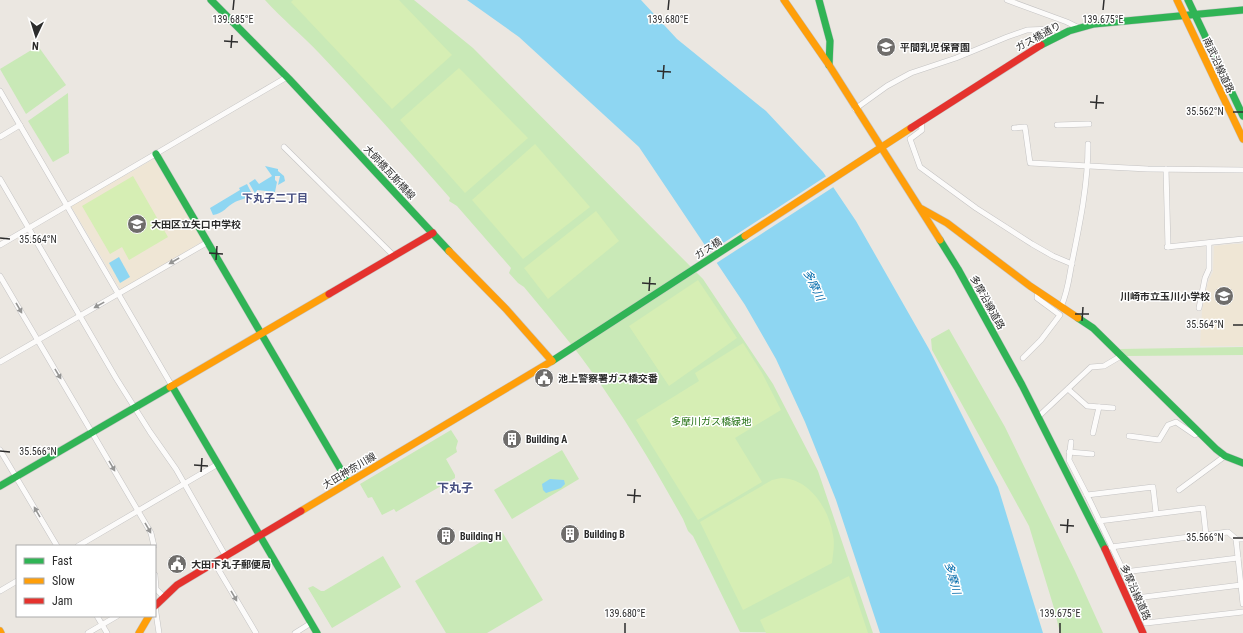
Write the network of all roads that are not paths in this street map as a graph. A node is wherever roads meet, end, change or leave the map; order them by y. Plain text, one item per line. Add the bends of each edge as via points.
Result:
1 (211, 0) edge
2 (784, 0) edge
3 (819, 0) edge
4 (1007, 0) edge
5 (1177, 0) edge
6 (1188, 0) edge
7 (1243, 10) edge
8 (1196, 15) junction
9 (1185, 16) junction
10 (1077, 27) junction
11 (1061, 34) junction
12 (829, 65) junction
13 (287, 77) junction
14 (0, 92) edge
15 (1239, 100) edge
16 (855, 109) junction
17 (1243, 116) edge
18 (921, 122) junction
19 (1089, 124) dead end
20 (1056, 125) dead end
21 (20, 126) junction
22 (1014, 128) dead end
23 (0, 137) edge
24 (1243, 139) edge
25 (1088, 144) dead end
26 (284, 147) dead end
27 (881, 148) junction
28 (156, 154) junction
29 (870, 156) joint
30 (1088, 165) junction
31 (1166, 169) junction
32 (1243, 170) edge
33 (0, 180) edge
34 (66, 206) junction
35 (922, 209) junction
36 (29, 228) junction
37 (433, 233) junction
38 (1243, 239) edge
39 (208, 242) junction
40 (1209, 243) junction
41 (0, 244) edge
42 (394, 256) junction
43 (1072, 264) junction
44 (0, 276) edge
45 (1038, 292) junction
46 (118, 294) junction
47 (1061, 307) junction
48 (1200, 308) dead end
49 (80, 316) junction
50 (262, 334) junction
51 (38, 340) junction
52 (1121, 356) junction
53 (1023, 358) dead end
54 (555, 359) junction
55 (0, 362) edge
56 (172, 386) junction
57 (1068, 389) junction
58 (1099, 407) junction
59 (134, 408) junction
60 (1113, 408) dead end
61 (1039, 416) junction
62 (92, 432) junction
63 (1198, 432) junction
64 (1093, 433) dead end
65 (1129, 436) dead end
66 (1070, 442) dead end
67 (0, 450) edge
68 (1070, 452) junction
69 (1092, 454) dead end
70 (1225, 456) junction
71 (1066, 461) junction
72 (218, 464) junction
73 (1243, 464) edge
74 (16, 477) junction
75 (348, 482) junction
76 (184, 484) junction
77 (0, 486) edge
78 (1179, 490) dead end
79 (1087, 495) junction
80 (138, 511) junction
81 (1156, 513) junction
82 (1096, 522) junction
83 (260, 535) junction
84 (1206, 535) junction
85 (1236, 539) junction
86 (1243, 539) edge
87 (56, 545) edge
88 (80, 545) edge
89 (154, 545) edge
90 (1112, 547) junction
91 (225, 555) junction
92 (1238, 558) junction
93 (214, 562) junction
94 (1124, 572) junction
95 (16, 582) edge
96 (1241, 585) junction
97 (156, 589) edge
98 (0, 591) edge
99 (163, 596) junction
100 (1136, 598) junction
101 (1243, 604) edge
102 (156, 605) edge
103 (1243, 612) edge
104 (156, 613) edge
105 (98, 617) edge
106 (115, 617) edge
107 (148, 617) edge
108 (311, 623) junction
109 (102, 625) junction
110 (88, 633) edge
111 (107, 633) edge
112 (139, 633) edge
113 (159, 633) edge
114 (256, 633) edge
115 (295, 633) edge
116 (317, 633) edge
117 (1143, 633) edge

1 - 13 street, 大師橋瓦斯橋線
2 - 12 street, 多摩沿線道路
3 - 12 street via 830,42
4 - 10 street
5 - 9 street, 南武沿線道路
6 - 8 street, 南武沿線道路
7 - 8 street, ガス橋通り
8 - 9 street, ガス橋通り
8 - 15 street, 南武沿線道路
9 - 10 street, ガス橋通り
9 - 24 street, 南武沿線道路
10 - 11 street, ガス橋通り
11 - 16 street via 1054,28 1027,30 1007,37 911,73 887,86
11 - 18 street, ガス橋通り via 1031,50
12 - 16 street, 多摩沿線道路
13 - 28 street
13 - 37 street, 大師橋瓦斯橋線
14 - 21 street
15 - 17 street, 南武沿線道路
16 - 27 street, 多摩沿線道路
18 - 27 street, ガス橋通り
18 - 43 street via 922,130 910,139 920,167 976,208 1032,244
19 - 20 street
21 - 23 street
21 - 34 street
22 - 30 street via 1025,127 1030,163
25 - 30 street
26 - 42 street
27 - 29 street, ガス橋通り
27 - 35 street, 多摩沿線道路
28 - 34 street
28 - 39 street
29 - 54 street, ガス橋
30 - 31 street
30 - 43 street
31 - 32 street
31 - 40 street via 1167,247
33 - 36 street
34 - 36 street
34 - 46 street
35 - 45 street via 948,223
35 - 61 street, 多摩沿線道路
36 - 41 street
36 - 49 street
37 - 42 street
37 - 54 street, 大師橋瓦斯橋線
38 - 40 street
39 -> 46 street
39 - 50 street
40 - 48 street via 1209,269
42 - 50 street
43 - 47 street via 1068,293
44 -> 51 street
45 - 47 street
45 - 53 street via 1037,298 1060,314 1041,340
46 -> 49 street
46 - 56 street
47 - 52 street via 1093,328
49 - 51 street
49 - 59 street
50 - 56 street
50 - 75 street
51 - 55 street
51 -> 62 street
52 - 57 street via 1104,366 1091,367
52 - 63 street
54 - 75 street, 大田神奈川線
56 - 59 street
56 - 72 street
57 - 58 street via 1087,406
57 - 61 street
58 - 60 street
58 - 64 street
59 - 62 street
59 - 76 street
61 - 71 street, 多摩沿線道路
62 - 74 street
62 -> 80 street
63 - 65 street via 1195,435 1176,422 1168,425 1159,440
63 - 70 street
66 - 68 street
67 - 74 street
68 - 69 street
68 - 71 street
70 - 73 street
70 - 78 street
71 - 79 street
71 - 82 street, 多摩沿線道路
72 - 76 street
72 - 83 street
74 - 77 street
87 -> 74 street
75 - 83 street, 大田神奈川線
76 - 80 street
76 - 91 street
79 - 81 street via 1154,487
79 - 82 street
80 - 88 street
80 -> 89 street via 153,536
81 - 82 street
81 - 84 street via 1203,508
82 - 90 street
82 - 117 street, 多摩沿線道路
83 - 91 street, 大田神奈川線
83 - 108 street
84 - 85 street via 1228,532
84 - 90 street
85 - 86 street
85 - 92 street
90 - 94 street
91 - 93 street, 大田神奈川線
92 - 94 street
92 - 96 street
93 - 99 street, 大田神奈川線
93 -> 114 street
94 - 100 street
95 - 98 street
96 - 100 street
96 - 101 street
97 - 99 street
99 - 102 street, 大田神奈川線
100 - 103 street via 1146,623
104 - 113 street
105 - 109 street
106 - 109 street
107 - 112 street
108 - 115 street
108 - 116 street
109 - 110 street
109 - 111 street

